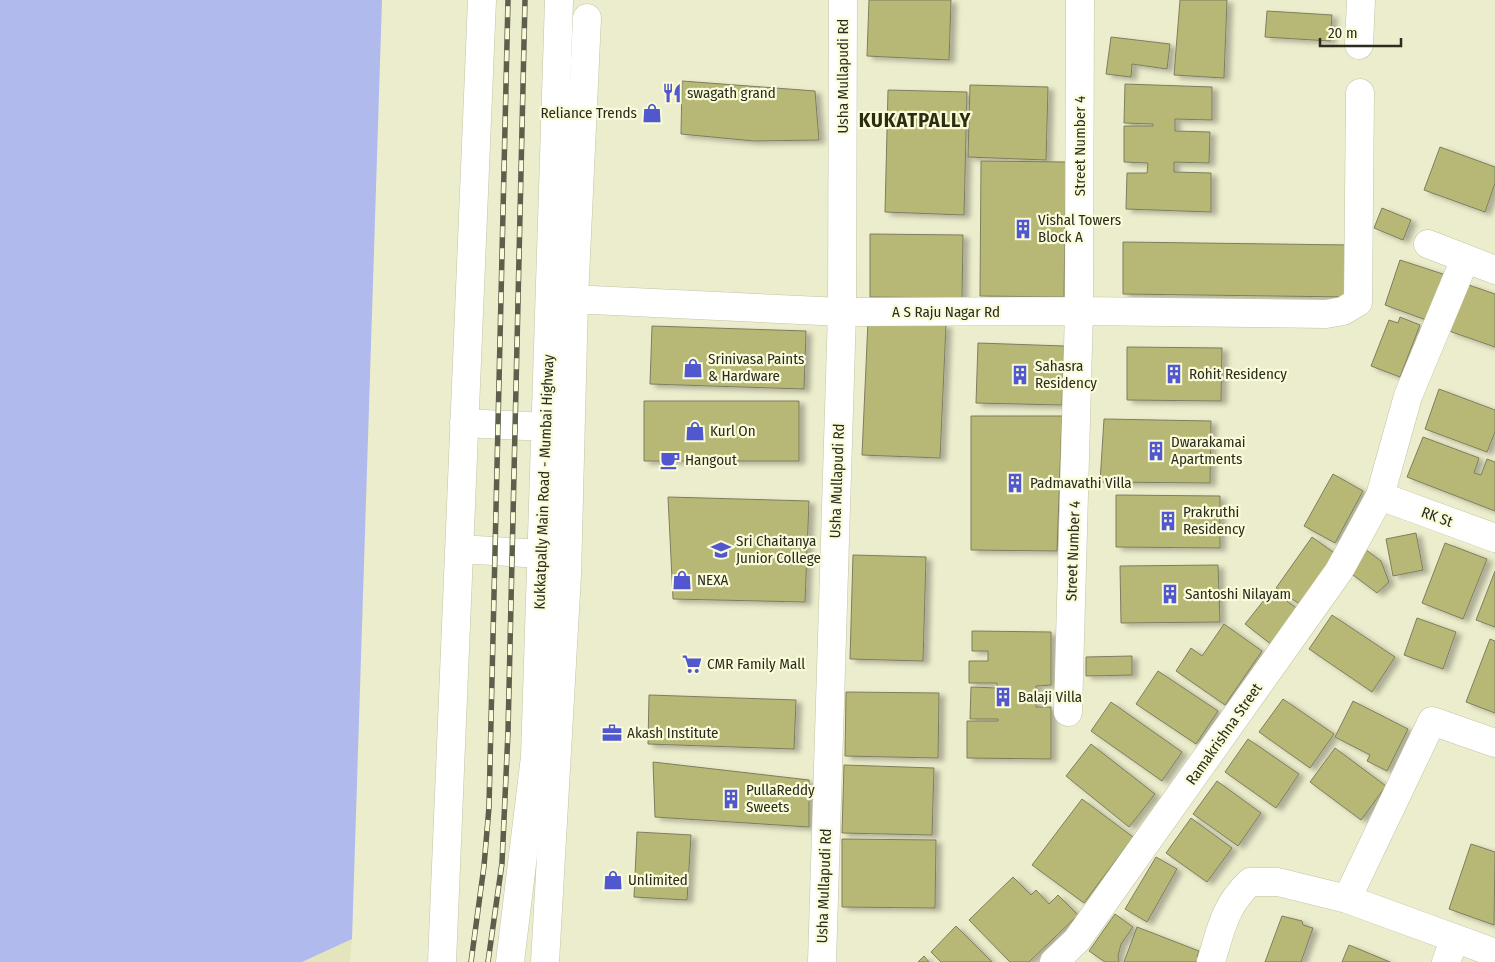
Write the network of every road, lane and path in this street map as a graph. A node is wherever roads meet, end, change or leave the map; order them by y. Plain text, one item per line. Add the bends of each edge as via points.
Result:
1 (482, 0) edge
2 (559, 0) edge
3 (843, 0) edge
4 (1080, 0) edge
5 (1361, 0) edge
6 (587, 18) dead end
7 (1360, 45) dead end
8 (1360, 93) dead end
9 (1428, 244) dead end
10 (1465, 259) junction
11 (1495, 270) edge
12 (562, 298) junction
13 (1079, 311) junction
14 (842, 312) junction
15 (464, 423) junction
16 (547, 427) junction
17 (1380, 496) junction
18 (1495, 538) edge
19 (459, 549) junction
20 (542, 554) junction
21 (1068, 712) dead end
22 (1495, 744) edge
23 (1348, 899) junction
24 (1450, 950) edge
25 (1495, 953) edge
26 (442, 962) edge
27 (510, 962) edge
28 (545, 962) edge
29 (822, 962) edge
30 (1054, 962) edge
31 (1211, 962) edge

1 - 15 main road
2 - 12 main road, Kukkatpally Main Road - Mumbai Highway
3 - 14 main road, Usha Mullapudi Rd
4 - 13 main road, Street Number 4
5 - 7 main road
6 - 12 main road
8 - 13 main road, A S Raju Nagar Rd via 1358,302 1343,311 1326,314
9 - 10 main road
10 - 11 main road
10 - 17 main road, Ramakrishna Street via 1408,396
12 - 14 main road, A S Raju Nagar Rd
12 - 16 main road, Kukkatpally Main Road - Mumbai Highway
12 - 28 main road via 567,575
13 - 14 main road, A S Raju Nagar Rd
13 - 21 main road, Street Number 4
14 - 29 main road, Usha Mullapudi Rd
15 - 16 main road
15 - 19 main road
16 - 20 main road, Kukkatpally Main Road - Mumbai Highway
17 - 18 main road, RK St
17 - 30 main road, Ramakrishna Street via 1339,571 1077,940
19 - 20 main road
19 - 26 main road
20 - 27 main road, Kukkatpally Main Road - Mumbai Highway via 535,757
22 - 23 main road via 1432,722
23 - 24 main road
23 - 31 main road via 1278,882 1250,882 1234,897 1226,912
24 - 25 main road

